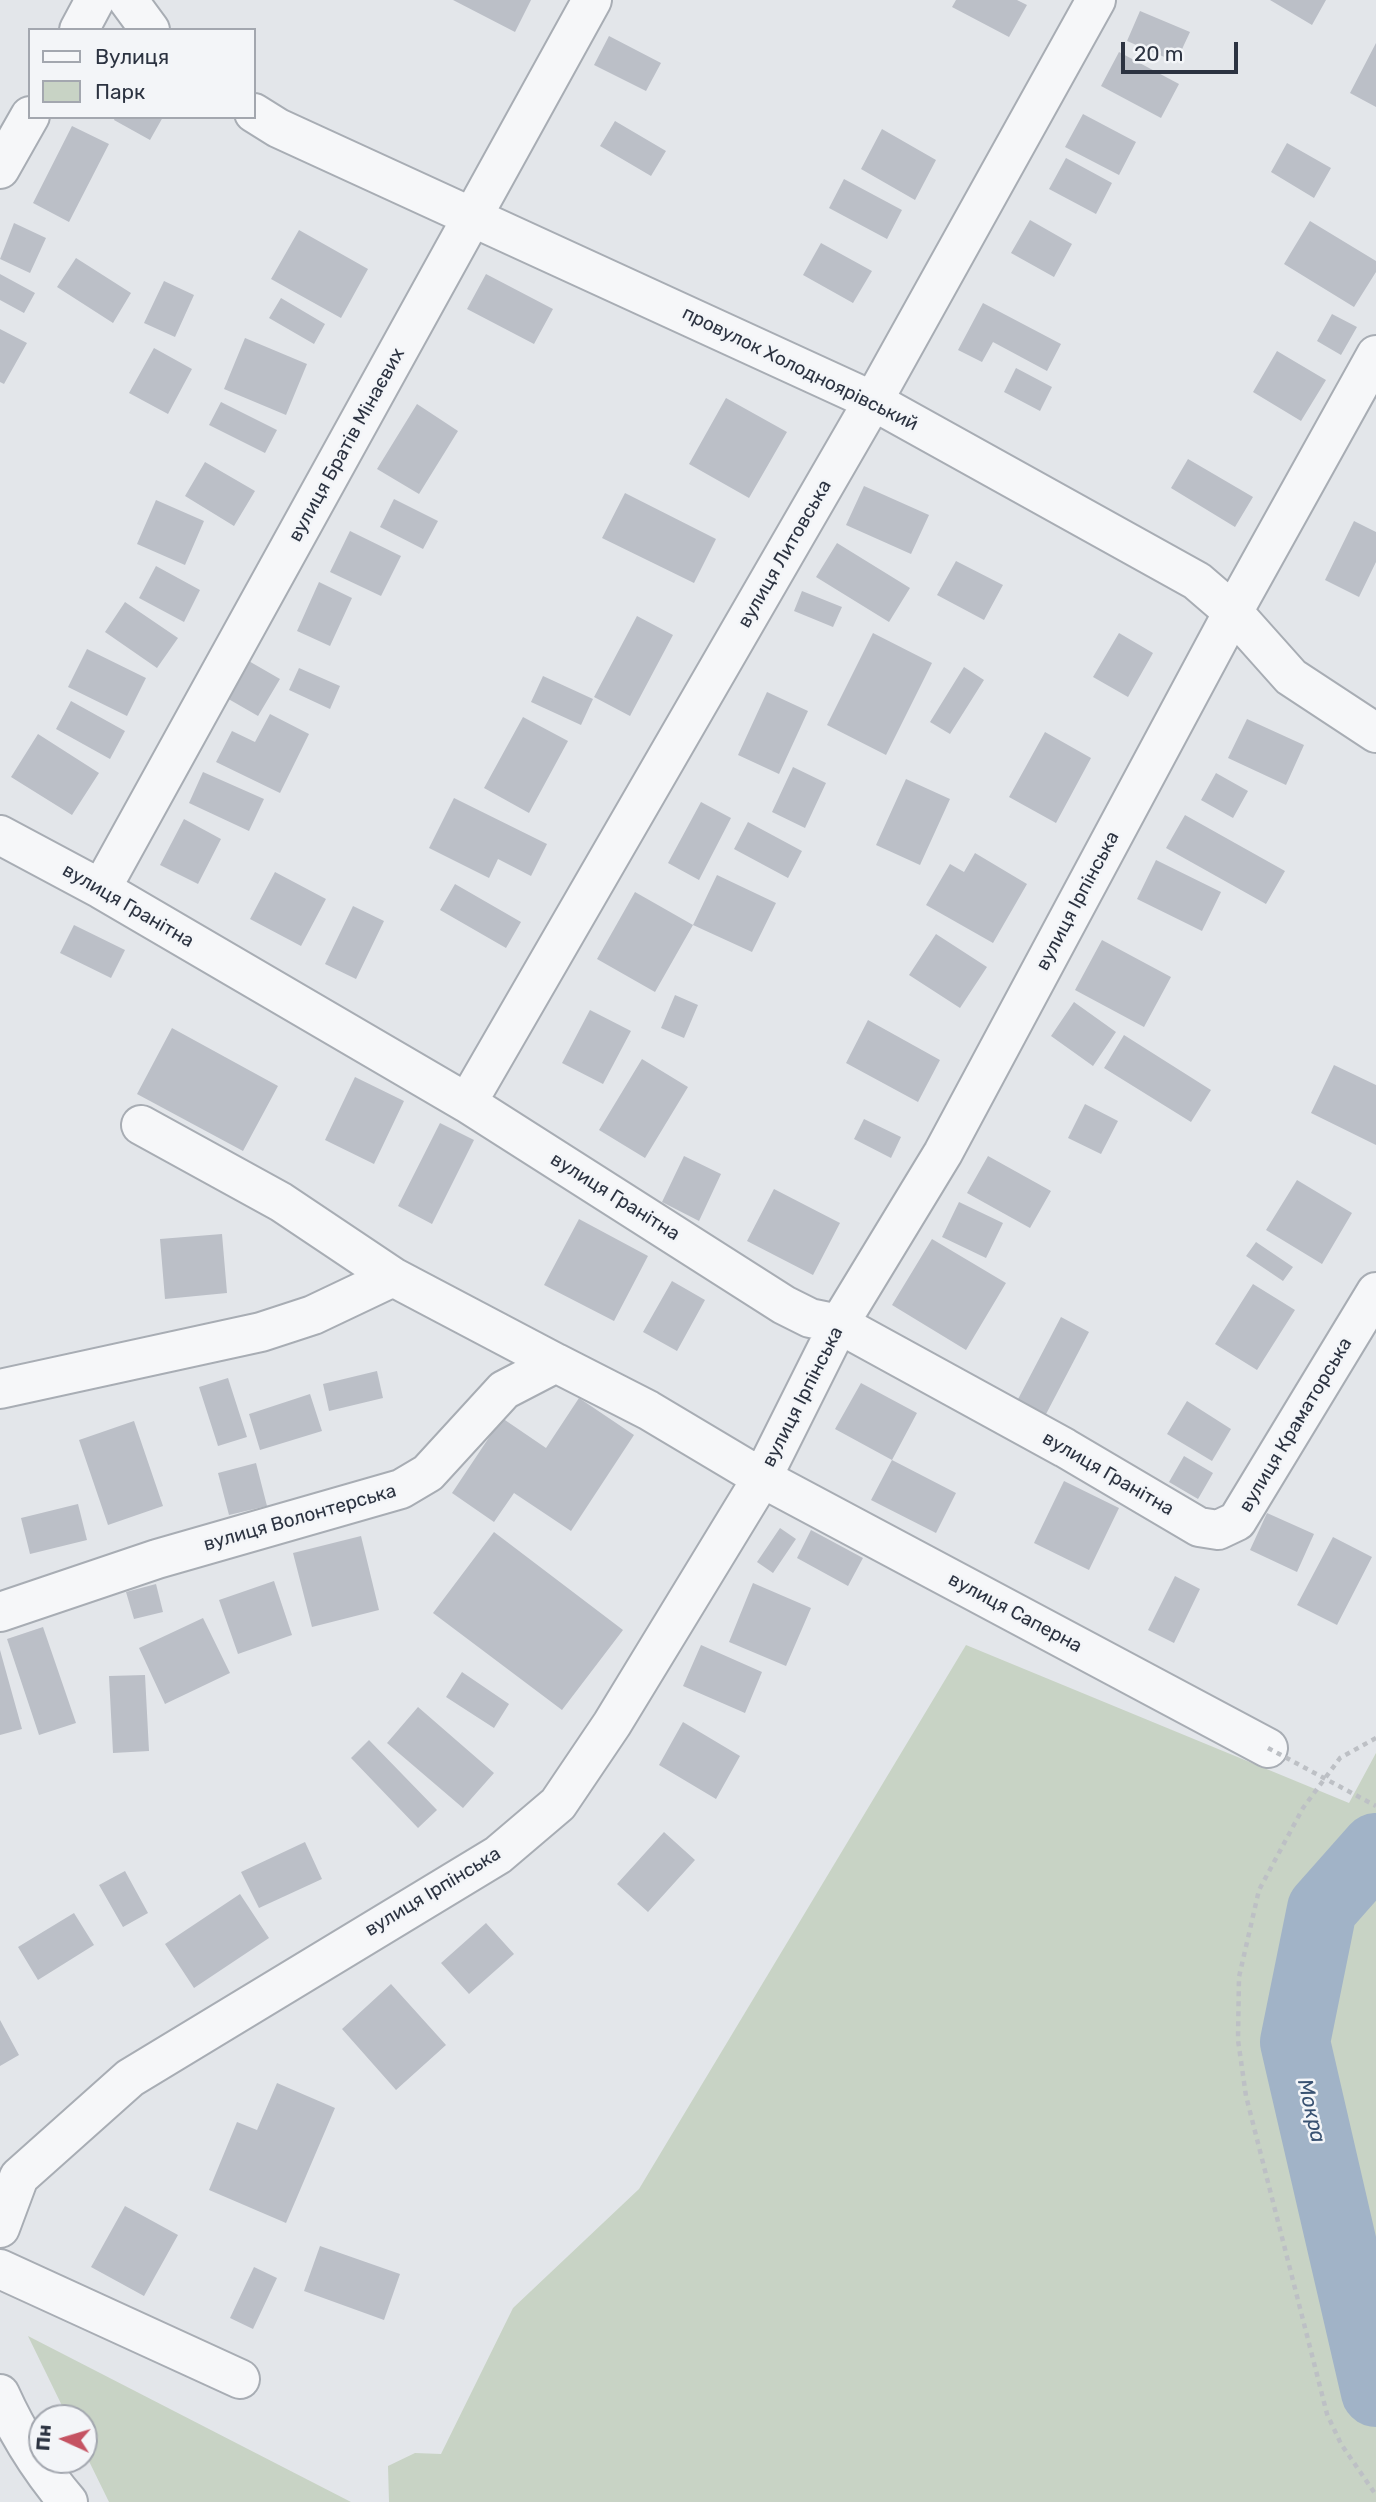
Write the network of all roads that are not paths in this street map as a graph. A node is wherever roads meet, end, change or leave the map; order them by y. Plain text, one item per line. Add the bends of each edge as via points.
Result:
1 (95, 0) edge
2 (128, 0) edge
3 (592, 0) edge
4 (1096, 0) edge
5 (80, 28) edge
6 (149, 28) edge
7 (256, 114) edge
8 (28, 119) edge
9 (0, 169) edge
10 (473, 215) junction
11 (1376, 355) edge
12 (873, 401) junction
13 (1233, 612) junction
14 (1376, 733) edge
15 (0, 835) edge
16 (101, 889) junction
17 (467, 1103) junction
18 (141, 1125) dead end
19 (393, 1277) junction
20 (1376, 1293) edge
21 (839, 1324) junction
22 (556, 1363) junction
23 (0, 1389) edge
24 (762, 1478) junction
25 (1237, 1521) joint
26 (0, 1612) edge
27 (1268, 1748) road end
28 (9, 2166) edge
29 (0, 2228) edge
30 (0, 2269) edge
31 (240, 2379) dead end
32 (0, 2394) edge
33 (68, 2502) edge

1 - 5 street
2 - 6 street
3 - 10 street, вулиця Братів Мінаєвих
4 - 12 street, вулиця Литовська
7 - 10 street, провулок Холодноярівський
8 - 9 street
10 - 12 street, провулок Холодноярівський
10 - 16 street, вулиця Братів Мінаєвих
11 - 13 street, вулиця Ірпінська
12 - 13 street, провулок Холодноярівський via 1197,582
12 - 17 street, вулиця Литовська
13 - 14 street, провулок Холодноярівський via 1291,677
13 - 21 street, вулиця Ірпінська via 943,1153
15 - 16 street, вулиця Гранітна
16 - 17 street, вулиця Гранітна
17 - 21 street, вулиця Гранітна via 784,1305 810,1318
18 - 19 street via 281,1202
19 - 22 street
19 - 23 street via 313,1315 261,1332
20 - 25 street, вулиця Краматорська
21 - 24 street, вулиця Ірпінська
21 - 25 street, вулиця Гранітна via 1199,1527 1218,1530
22 - 24 street, вулиця Саперна via 648,1410
22 - 26 street, вулиця Волонтерська via 504,1390 428,1473 401,1489 157,1559
24 - 27 street, вулиця Саперна
24 - 28 street, вулиця Ірпінська via 558,1804 498,1855 130,2078
28 - 29 street, вулиця Ірпінська
30 - 31 street
32 - 33 street via 40,2470

